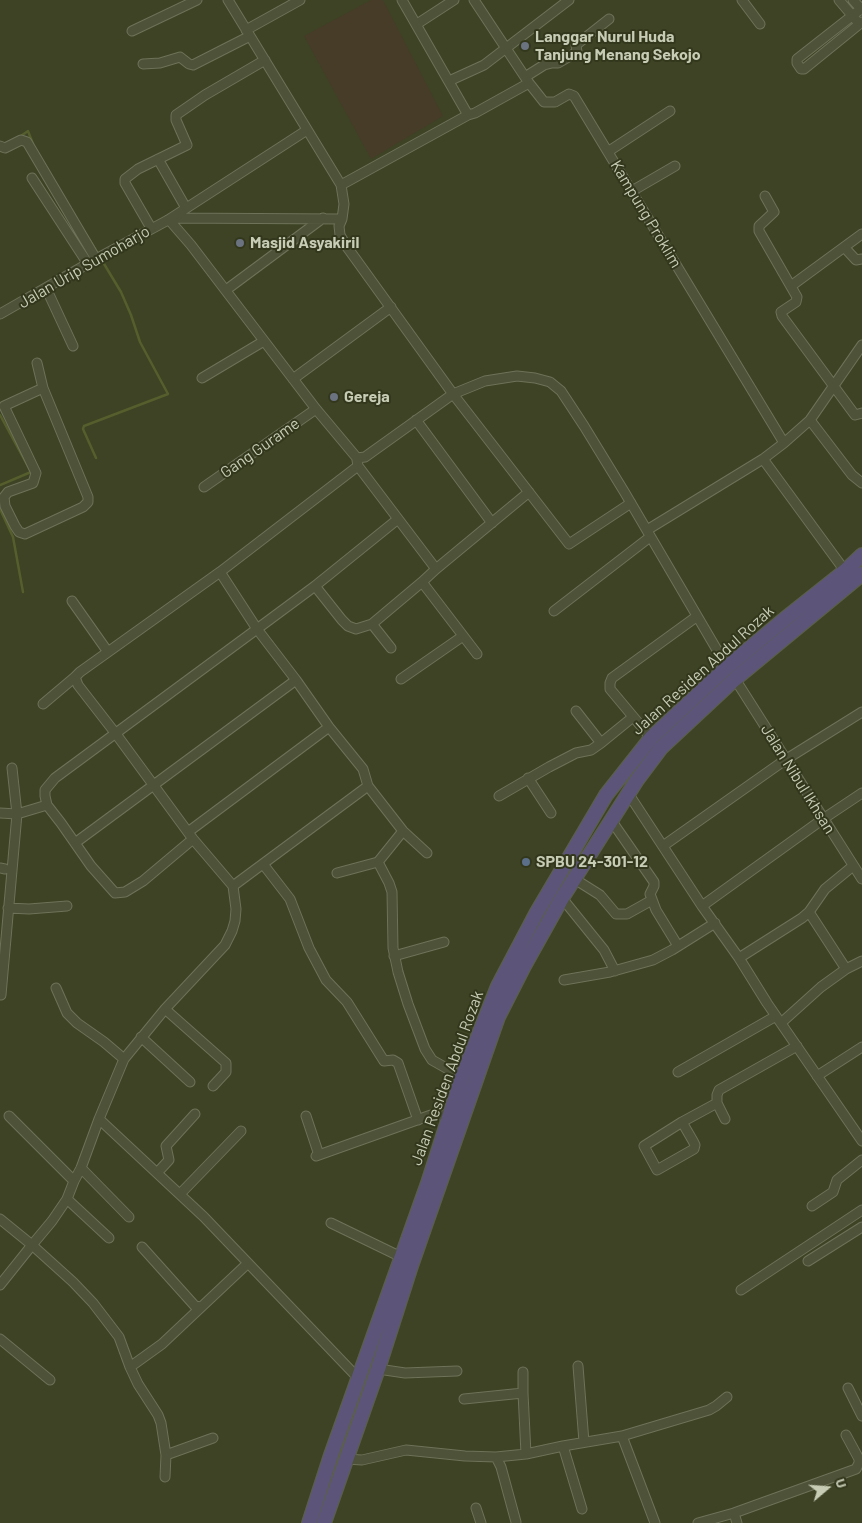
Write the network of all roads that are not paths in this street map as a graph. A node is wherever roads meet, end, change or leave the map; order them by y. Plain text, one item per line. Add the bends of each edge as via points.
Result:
1 (197, 0) edge
2 (228, 0) edge
3 (300, 0) edge
4 (402, 0) edge
5 (454, 0) edge
6 (474, 0) edge
7 (569, 0) edge
8 (742, 0) edge
9 (839, 0) edge
10 (853, 0) edge
11 (861, 9) edge
12 (852, 15) junction
13 (609, 19) dead end
14 (861, 22) edge
15 (417, 24) junction
16 (760, 24) dead end
17 (132, 32) dead end
18 (248, 33) junction
19 (506, 46) junction
20 (265, 60) junction
21 (143, 64) dead end
22 (527, 80) junction
23 (449, 81) junction
24 (670, 111) dead end
25 (468, 114) junction
26 (307, 130) junction
27 (0, 146) edge
28 (609, 150) junction
29 (158, 159) junction
30 (675, 166) dead end
31 (32, 178) dead end
32 (341, 186) junction
33 (632, 191) junction
34 (765, 196) dead end
35 (186, 208) junction
36 (323, 218) junction
37 (169, 219) junction
38 (342, 219) junction
39 (152, 228) junction
40 (862, 234) edge
41 (844, 247) junction
42 (100, 257) junction
43 (862, 259) edge
44 (88, 264) junction
45 (791, 286) junction
46 (46, 288) junction
47 (226, 290) junction
48 (391, 307) junction
49 (0, 314) edge
50 (264, 341) junction
51 (862, 345) edge
52 (73, 346) dead end
53 (36, 363) dead end
54 (202, 378) dead end
55 (293, 379) junction
56 (834, 385) junction
57 (43, 388) junction
58 (453, 394) junction
59 (2, 407) edge
60 (316, 409) junction
61 (862, 413) edge
62 (416, 420) junction
63 (810, 420) junction
64 (784, 443) junction
65 (763, 459) junction
66 (358, 462) junction
67 (862, 483) edge
68 (204, 487) dead end
69 (530, 492) junction
70 (631, 502) junction
71 (398, 519) junction
72 (492, 523) junction
73 (649, 534) junction
74 (862, 555) edge
75 (436, 569) junction
76 (220, 572) junction
77 (857, 576) edge
78 (422, 582) junction
79 (315, 586) junction
80 (72, 600) dead end
81 (554, 611) dead end
82 (696, 617) junction
83 (372, 624) junction
84 (257, 629) junction
85 (463, 636) junction
86 (391, 648) dead end
87 (108, 652) junction
88 (477, 654) dead end
89 (727, 667) junction
90 (74, 678) junction
91 (401, 679) dead end
92 (735, 679) junction
93 (296, 680) junction
94 (43, 704) dead end
95 (576, 711) dead end
96 (862, 712) edge
97 (633, 717) junction
98 (329, 727) junction
99 (116, 734) junction
100 (651, 738) junction
101 (601, 743) junction
102 (785, 760) junction
103 (12, 768) dead end
104 (528, 778) junction
105 (153, 784) junction
106 (368, 786) junction
107 (628, 793) junction
108 (862, 793) edge
109 (498, 796) dead end
110 (47, 805) junction
111 (0, 813) edge
112 (551, 813) dead end
113 (17, 814) junction
114 (823, 819) junction
115 (611, 820) junction
116 (403, 831) junction
117 (190, 836) junction
118 (75, 843) junction
119 (663, 846) junction
120 (427, 853) dead end
121 (378, 862) junction
122 (262, 864) junction
123 (853, 866) junction
124 (337, 873) dead end
125 (573, 878) junction
126 (862, 879) edge
127 (233, 886) junction
128 (562, 898) junction
129 (652, 900) junction
130 (67, 906) dead end
131 (702, 906) junction
132 (809, 912) junction
133 (5, 913) edge
134 (715, 923) junction
135 (444, 942) dead end
136 (678, 946) junction
137 (394, 956) junction
138 (739, 958) junction
139 (862, 961) edge
140 (846, 969) junction
141 (615, 971) junction
142 (564, 980) dead end
143 (56, 988) dead end
144 (1, 995) dead end
145 (165, 1009) junction
146 (778, 1020) junction
147 (141, 1038) junction
148 (797, 1046) junction
149 (862, 1047) edge
150 (124, 1059) junction
151 (678, 1072) dead end
152 (817, 1076) junction
153 (462, 1077) junction
154 (190, 1082) dead end
155 (213, 1086) dead end
156 (717, 1103) junction
157 (195, 1114) dead end
158 (449, 1115) junction
159 (9, 1116) dead end
160 (306, 1116) dead end
161 (99, 1119) junction
162 (725, 1119) dead end
163 (418, 1120) junction
164 (682, 1122) junction
165 (241, 1132) dead end
166 (860, 1135) edge
167 (862, 1160) edge
168 (81, 1168) junction
169 (157, 1173) junction
170 (74, 1181) junction
171 (180, 1194) junction
172 (67, 1199) junction
173 (812, 1206) dead end
174 (862, 1210) edge
175 (128, 1217) dead end
176 (0, 1219) edge
177 (331, 1223) dead end
178 (862, 1228) edge
179 (108, 1238) dead end
180 (32, 1245) junction
181 (142, 1247) dead end
182 (808, 1261) dead end
183 (406, 1262) junction
184 (247, 1264) junction
185 (0, 1285) edge
186 (741, 1290) dead end
187 (200, 1307) junction
188 (0, 1339) edge
189 (578, 1366) dead end
190 (130, 1367) junction
191 (378, 1369) junction
192 (457, 1371) dead end
193 (523, 1372) dead end
194 (358, 1378) junction
195 (50, 1380) dead end
196 (848, 1388) dead end
197 (523, 1393) junction
198 (727, 1397) dead end
199 (464, 1399) dead end
200 (862, 1416) edge
201 (846, 1435) dead end
202 (622, 1436) junction
203 (213, 1438) dead end
204 (584, 1442) junction
205 (563, 1446) junction
206 (526, 1454) junction
207 (166, 1456) junction
208 (496, 1458) junction
209 (346, 1459) junction
210 (165, 1477) dead end
211 (476, 1508) dead end
212 (582, 1509) dead end
213 (734, 1513) junction
214 (516, 1522) edge
215 (309, 1523) edge
216 (324, 1523) edge
217 (481, 1523) edge
218 (656, 1523) edge
219 (698, 1523) edge
220 (737, 1523) edge

1 - 17 street
2 - 18 street
3 - 18 street
4 - 15 street
5 - 15 street
6 - 19 street, Kampung Proklim
7 - 19 street
8 - 16 street
9 - 12 street
10 - 11 street
11 - 12 street
12 - 14 street
12 - 14 street via 798,59 801,68 804,69
13 - 22 street via 576,45 577,52 558,63 544,65
15 - 23 street
18 - 20 street
18 - 21 street via 193,65 180,57
19 - 22 street, Kampung Proklim
19 - 23 street via 484,65
20 - 26 street
20 - 29 street via 176,115 187,144
22 - 25 street via 475,113
22 - 28 street, Kampung Proklim via 544,102 555,102 569,94 574,96
23 - 25 street
24 - 28 street
25 - 32 street
26 - 32 street
26 - 35 street, Jalan Urip Sumoharjo
27 - 42 street via 8,147 19,140 27,142
28 - 33 street, Kampung Proklim
29 - 35 street
29 - 39 street via 133,172 124,181
30 - 33 street
31 - 44 street
32 - 38 street
33 - 64 street, Kampung Proklim
34 - 45 street via 774,212 759,226 759,231
35 - 37 street, Jalan Urip Sumoharjo
36 - 37 street
36 - 38 street
36 - 47 street
37 - 39 street, Jalan Urip Sumoharjo
37 - 47 street
38 - 48 street via 340,235
39 - 42 street, Jalan Urip Sumoharjo
40 - 41 street
41 - 43 street via 857,260
41 - 45 street
42 - 44 street, Jalan Urip Sumoharjo
44 - 46 street, Jalan Urip Sumoharjo
45 - 56 street via 797,301 782,311 782,316
46 - 49 street, Jalan Urip Sumoharjo
46 - 52 street
47 - 50 street
48 - 55 street
48 - 58 street
50 - 54 street
50 - 55 street
51 - 56 street
53 - 57 street
55 - 60 street
56 - 61 street via 855,414
56 - 63 street
57 - 59 street
57 - 59 street via 88,502 24,534 19,532 4,506 4,497 8,492 33,483 36,473
58 - 62 street
58 - 69 street
58 - 70 street via 501,377 517,376 550,382 561,391
60 - 66 street
60 - 68 street, Gang Gurame
62 - 66 street
62 - 72 street
63 - 64 street
63 - 67 street via 852,475
64 - 65 street
65 - 73 street
65 - 77 street
66 - 71 street
66 - 76 street
69 - 70 street via 569,544
69 - 72 street
70 - 73 street
71 - 75 street
71 - 79 street
72 - 75 street
73 - 81 street
73 - 82 street
74 - 77 highway, Jalan Residen Abdul Rozak
75 - 78 street
76 - 84 street
76 - 87 street
77 - 89 highway, Jalan Residen Abdul Rozak via 786,618
77 - 92 highway, Jalan Residen Abdul Rozak
78 - 83 street
78 - 85 street
79 - 83 street via 348,626 356,629
79 - 84 street
80 - 87 street
82 - 89 street
82 - 97 street via 612,678 610,689
83 - 86 street
84 - 93 street
84 - 99 street
85 - 88 street
85 - 91 street
87 - 90 street
89 - 100 highway, Jalan Residen Abdul Rozak
90 - 94 street
90 - 99 street
92 - 102 street, Jalan Nibul Ikhsan
92 - 107 highway, Jalan Residen Abdul Rozak via 661,748
93 - 98 street
93 - 105 street
95 - 101 street
96 - 102 street
97 - 100 street
97 - 101 street
98 - 106 street via 363,769
98 - 117 street
99 - 105 street
99 - 110 street via 55,778 45,790
100 - 153 highway, Jalan Residen Abdul Rozak via 606,795 538,912 498,986
101 - 104 street
102 - 114 street, Jalan Nibul Ikhsan
102 - 119 street
103 - 113 street
104 - 109 street
104 - 112 street
105 - 117 street
105 - 118 street
106 - 116 street
106 - 122 street
107 - 115 highway, Jalan Residen Abdul Rozak
107 - 119 street
108 - 114 street
110 - 113 street
110 - 118 street
111 - 113 street
113 - 133 street
114 - 123 street, Jalan Nibul Ikhsan
114 - 131 street
115 - 125 highway, Jalan Residen Abdul Rozak
115 - 129 street via 654,882 650,892
116 - 120 street
116 - 121 street
117 - 118 street via 143,881 119,893 115,893 91,866
117 - 127 street
119 - 131 street
121 - 124 street
121 - 137 street via 392,892
122 - 127 street
122 - 163 street via 290,899 309,948 326,980 347,1002 384,1061 398,1063
123 - 126 street, Jalan Nibul Ikhsan
123 - 132 street via 825,890
125 - 128 highway, Jalan Residen Abdul Rozak
125 - 129 street via 600,895 616,914 627,914
127 - 145 street via 236,915 228,941
128 - 141 street via 604,950
128 - 183 highway, Jalan Residen Abdul Rozak via 498,1017
129 - 136 street
130 - 133 street
131 - 134 street
132 - 138 street
132 - 140 street
133 - 144 street
134 - 136 street
134 - 138 street
135 - 137 street
136 - 141 street via 653,960
137 - 153 street via 425,1049 432,1060
138 - 146 street
139 - 140 street
140 - 146 street
141 - 142 street
143 - 150 street via 67,1013
145 - 147 street
145 - 155 street via 225,1061 227,1070
146 - 148 street
146 - 151 street
147 - 150 street
147 - 154 street
148 - 152 street
148 - 156 street via 725,1085 716,1095
149 - 152 street
150 - 161 street
152 - 166 street
153 - 158 highway, Jalan Residen Abdul Rozak
156 - 162 street
156 - 164 street
157 - 169 street via 166,1146 169,1160
158 - 163 street via 432,1115
158 - 183 highway, Jalan Residen Abdul Rozak
159 - 170 street
160 - 163 street via 318,1156
161 - 168 street
161 - 169 street
164 - 164 street via 644,1146 657,1170 694,1149
165 - 171 street
167 - 173 street via 837,1180 833,1192
168 - 170 street
168 - 175 street
169 - 171 street
170 - 172 street
171 - 184 street
172 - 179 street
172 - 180 street
174 - 186 street
176 - 180 street
177 - 183 street
178 - 182 street
180 - 185 street
180 - 190 street via 93,1303 119,1337
181 - 187 street via 195,1306
183 - 191 highway, Jalan Residen Abdul Rozak
183 - 194 highway, Jalan Residen Abdul Rozak
184 - 187 street
184 - 194 street
187 - 190 street via 162,1344
188 - 195 street
189 - 204 street
190 - 207 street via 161,1423
191 - 192 street via 405,1373
191 - 209 highway, Jalan Residen Abdul Rozak
193 - 197 street
194 - 215 highway, Jalan Residen Abdul Rozak
196 - 200 street
197 - 199 street
197 - 206 street
198 - 202 street via 709,1410
201 - 213 street via 859,1459 856,1469
202 - 204 street
202 - 218 street
203 - 207 street
204 - 205 street
205 - 206 street
205 - 212 street
206 - 208 street
207 - 210 street
208 - 209 street via 410,1450 362,1460
208 - 214 street
209 - 216 highway, Jalan Residen Abdul Rozak
211 - 217 street
213 - 219 street
213 - 220 street

